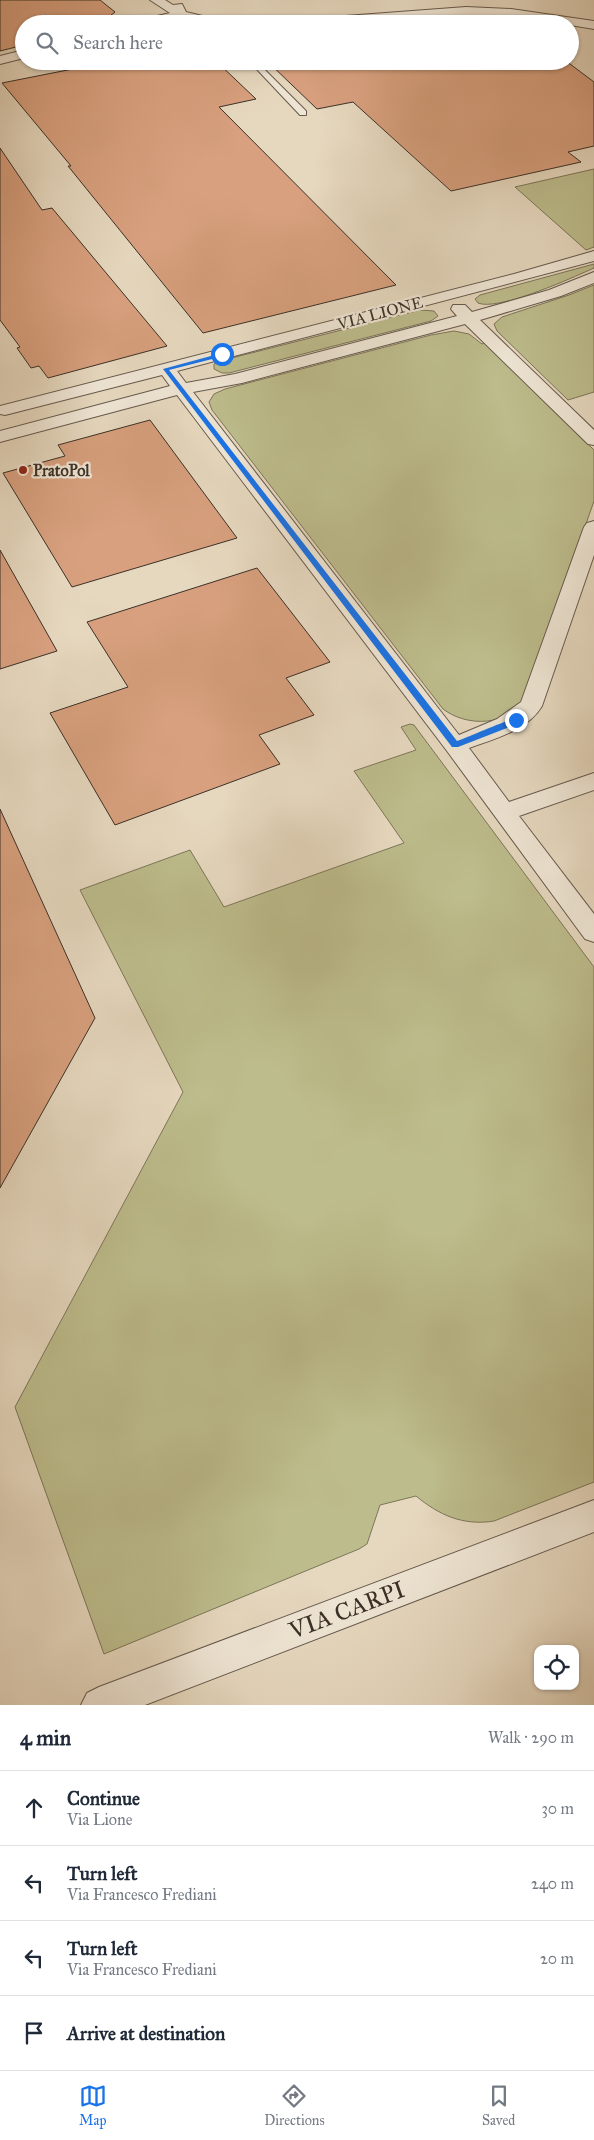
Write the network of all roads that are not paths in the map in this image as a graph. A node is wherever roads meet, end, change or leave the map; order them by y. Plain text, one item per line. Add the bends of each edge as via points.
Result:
1 (156, 0) edge
2 (176, 0) edge
3 (181, 14) junction
4 (177, 15) edge
5 (185, 15) edge
6 (412, 15) edge
7 (525, 15) edge
8 (579, 23) edge
9 (594, 25) edge
10 (15, 56) edge
11 (0, 60) edge
12 (261, 70) edge
13 (303, 113) dead end
14 (594, 256) edge
15 (594, 276) edge
16 (446, 296) junction
17 (469, 318) junction
18 (166, 369) junction
19 (181, 389) junction
20 (2, 406) edge
21 (18, 432) junction
22 (0, 437) edge
23 (594, 440) edge
24 (594, 527) edge
25 (455, 745) junction
26 (594, 781) edge
27 (504, 813) junction
28 (594, 932) edge
29 (594, 1516) edge
30 (99, 1705) edge

1 - 3 street
2 - 3 street
3 - 4 street
3 - 5 street
6 - 7 street via 466,11
8 - 9 street
10 - 11 street
12 - 13 lane
14 - 16 street, VIA LIONE
15 - 17 street, VIA LIONE via 555,293
16 - 17 street
16 - 18 street, VIA LIONE
17 - 19 street, VIA LIONE via 236,379
17 - 23 street
18 - 19 street
18 - 20 street, VIA LIONE
19 - 21 street, VIA LIONE
19 - 25 street
20 - 21 street
21 - 22 street, VIA LIONE
24 - 25 street via 531,706 504,726
25 - 27 street
26 - 27 street
27 - 28 street
29 - 30 street, VIA CARPI

